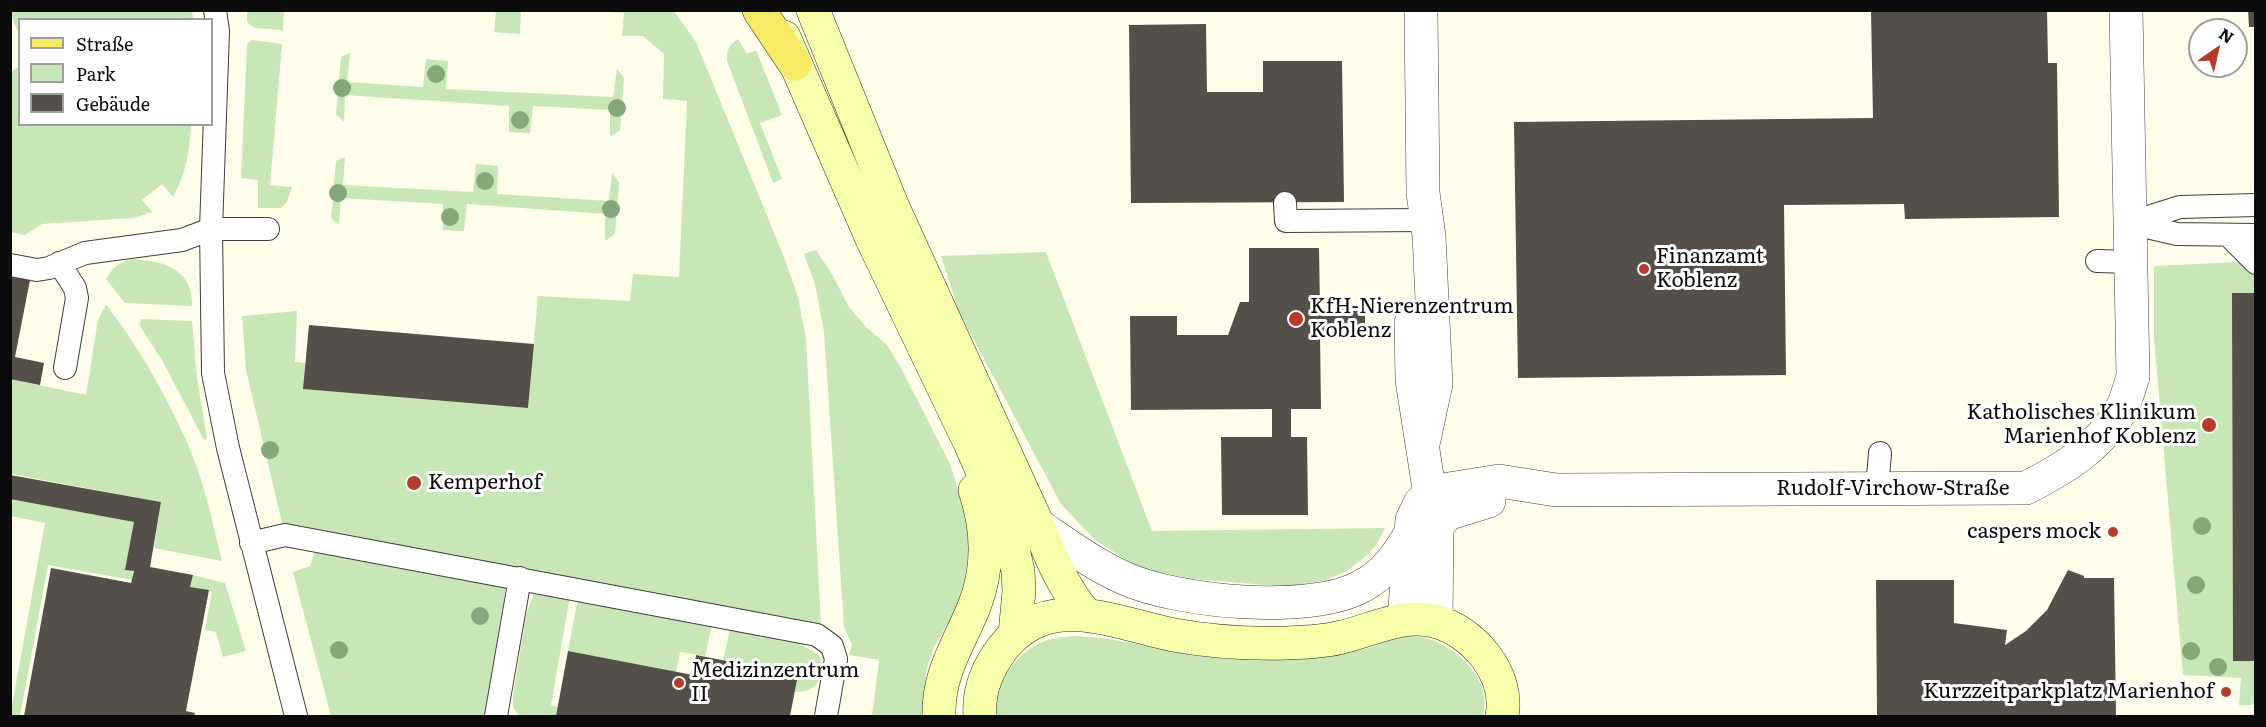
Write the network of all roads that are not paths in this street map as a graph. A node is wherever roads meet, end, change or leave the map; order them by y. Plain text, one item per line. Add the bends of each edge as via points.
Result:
1 (215, 10) edge
2 (759, 10) edge
3 (773, 10) edge
4 (813, 10) edge
5 (1421, 10) edge
6 (2126, 10) edge
7 (795, 64) junction
8 (1285, 203) dead end
9 (2256, 205) edge
10 (1422, 211) junction
11 (2129, 223) junction
12 (212, 229) junction
13 (268, 229) dead end
14 (2228, 235) junction
15 (2256, 235) edge
16 (2097, 261) dead end
17 (2131, 262) junction
18 (59, 263) junction
19 (2256, 263) edge
20 (10, 265) edge
21 (920, 340) junction
22 (65, 368) dead end
23 (1880, 453) dead end
24 (1877, 490) junction
25 (1439, 504) junction
26 (1038, 525) junction
27 (1411, 533) junction
28 (251, 543) junction
29 (520, 578) junction
30 (1086, 615) junction
31 (1420, 620) junction
32 (1016, 634) junction
33 (296, 717) edge
34 (496, 717) edge
35 (826, 717) edge
36 (939, 717) edge
37 (980, 717) edge
38 (1502, 717) edge

1 - 12 lane via 218,31
2 - 7 main road
3 - 7 main road
4 - 26 main road via 892,205
5 - 10 street
6 - 11 street, Rudolf-Virchow-Straße
7 - 21 main road
8 - 10 lane via 1286,221
9 - 11 lane via 2180,207
10 - 25 street via 1411,261 1412,380
11 - 14 lane via 2177,234
11 - 17 street, Rudolf-Virchow-Straße
12 - 13 lane
12 - 18 lane via 182,240 85,253
12 - 28 lane via 213,373
14 - 15 lane
14 - 19 lane
16 - 17 lane
17 - 24 street, Rudolf-Virchow-Straße via 2133,377 2120,411 2096,443 2064,468 2026,488
18 - 20 lane via 37,270
18 - 22 lane via 77,297
21 - 32 main road via 1009,532 1018,571
21 - 36 main road via 936,410 979,502 986,547 981,586 942,680
23 - 24 lane
24 - 25 street, Rudolf-Virchow-Straße via 1556,490
25 - 27 street via 1420,503
25 - 31 street
26 - 27 street via 1098,564 1141,584 1179,594 1256,602 1325,599 1361,587 1386,569
26 - 30 main road via 1062,582
27 - 31 street
28 - 29 lane via 285,535
28 - 33 lane
29 - 34 lane
29 - 35 lane via 817,635 832,646 836,659
30 - 31 main road via 1192,638 1265,643 1339,638
30 - 32 main road via 1041,618
31 - 38 main road via 1452,628 1482,652 1500,682
32 - 37 main road via 989,669 980,699

